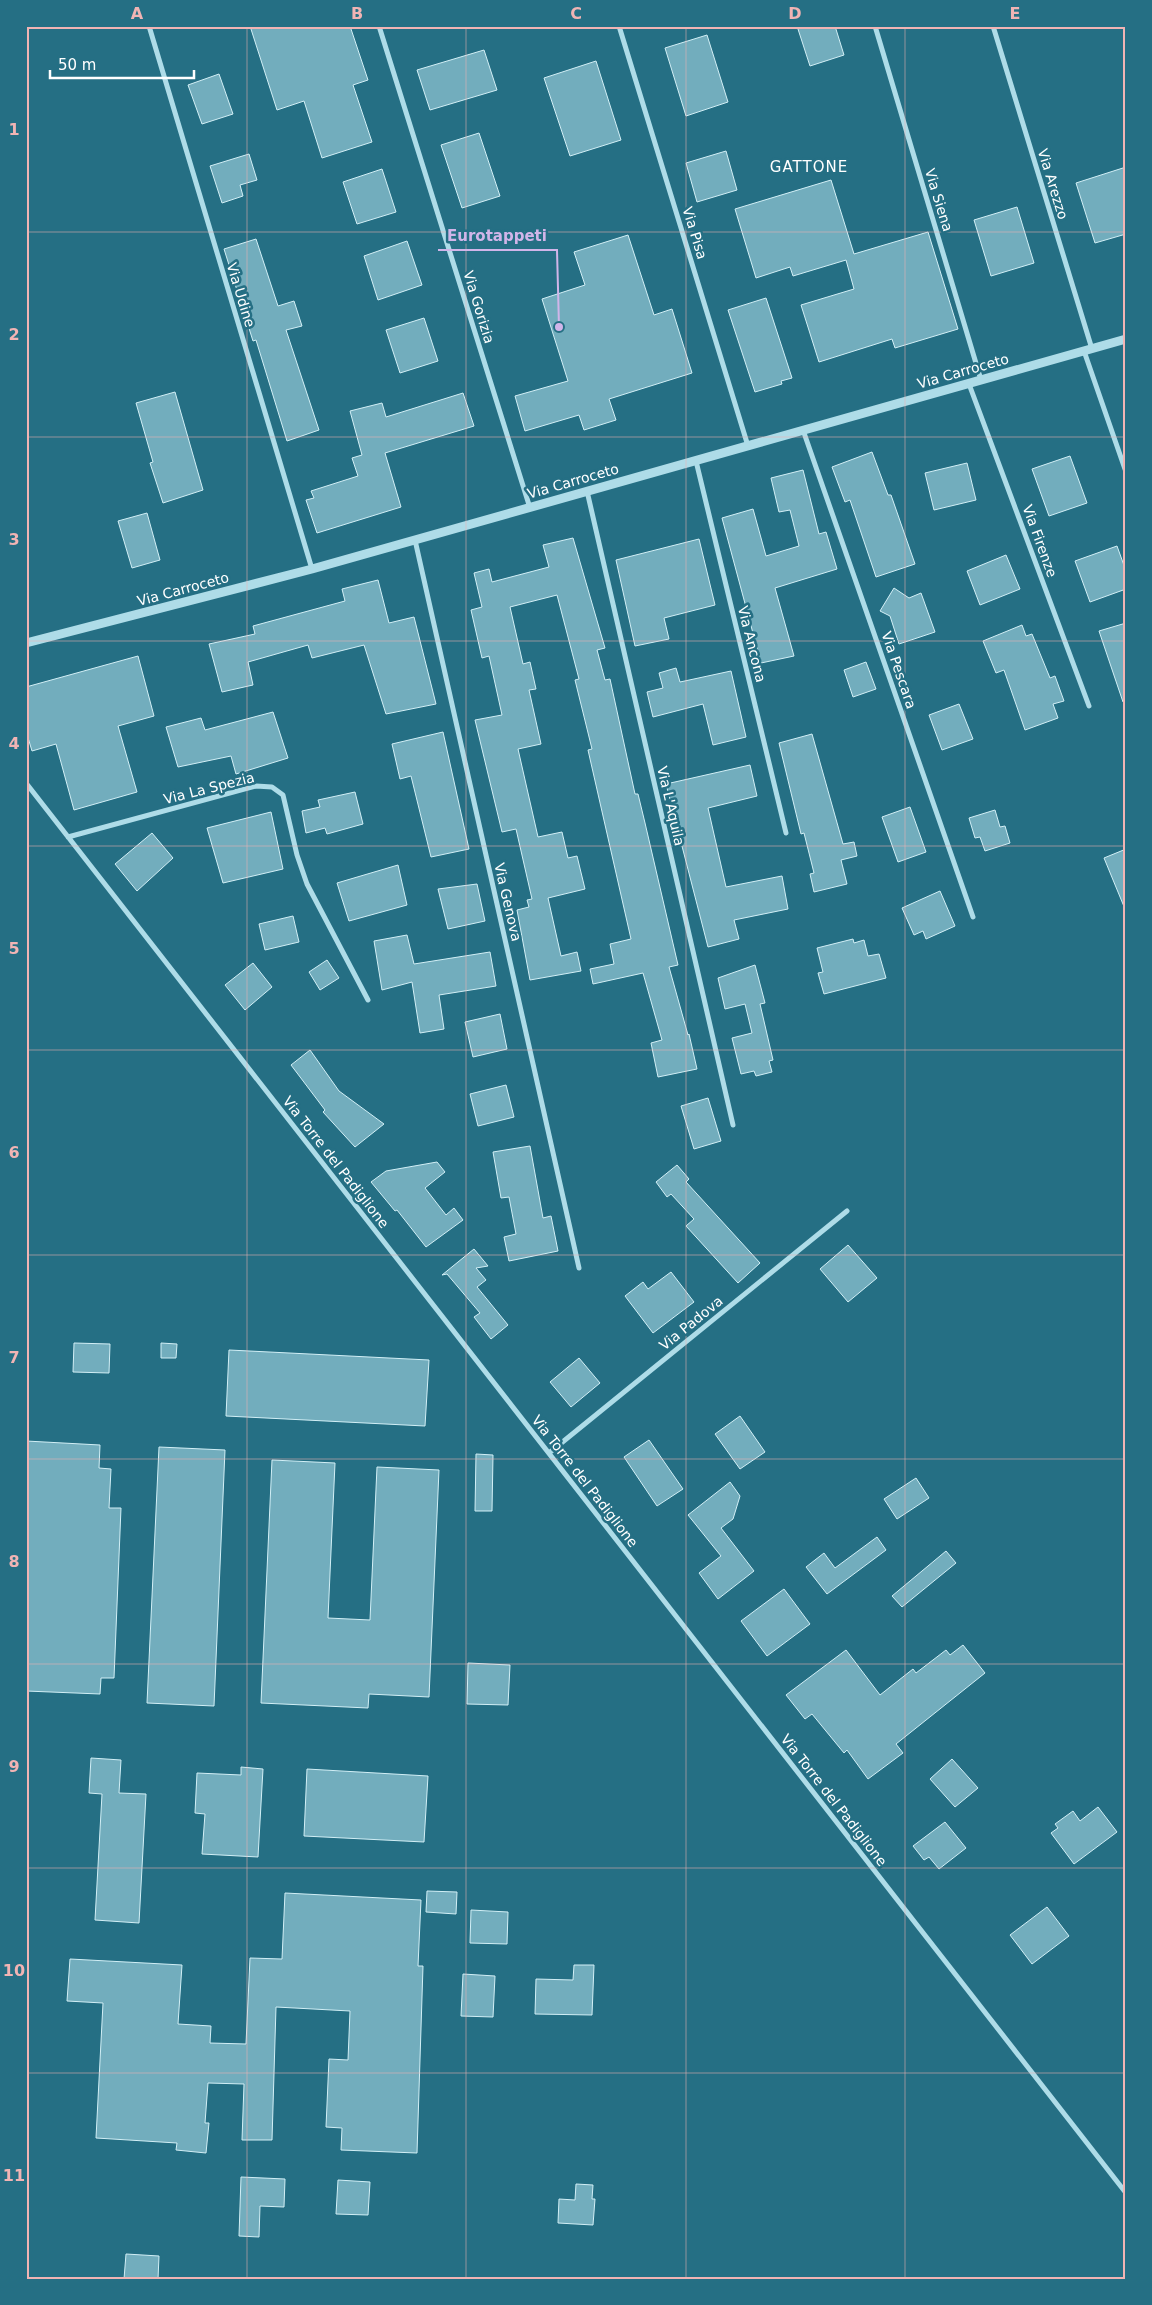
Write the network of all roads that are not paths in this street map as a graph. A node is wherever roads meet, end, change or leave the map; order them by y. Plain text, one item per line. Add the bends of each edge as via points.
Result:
1 (149, 26) edge
2 (379, 26) edge
3 (620, 26) edge
4 (875, 26) edge
5 (993, 26) edge
6 (1126, 339) edge
7 (1088, 350) junction
8 (981, 380) junction
9 (969, 384) junction
10 (803, 430) junction
11 (748, 446) junction
12 (696, 461) junction
13 (1126, 472) edge
14 (587, 491) junction
15 (530, 508) junction
16 (415, 540) junction
17 (312, 569) junction
18 (26, 643) edge
19 (1089, 706) dead end
20 (26, 783) edge
21 (786, 833) dead end
22 (68, 837) junction
23 (973, 917) dead end
24 (368, 1000) dead end
25 (733, 1125) dead end
26 (847, 1211) dead end
27 (579, 1268) dead end
28 (549, 1453) junction
29 (1126, 2193) edge

1 - 17 street, Via Udine
2 - 15 street, Via Gorizia
3 - 11 street, Via Pisa
4 - 8 street, Via Siena
5 - 7 street, Via Arezzo
6 - 7 street, Via Carroceto
7 - 8 street, Via Carroceto
7 - 13 street, Via Arezzo
8 - 9 street, Via Carroceto
9 - 10 street, Via Carroceto
9 - 19 street, Via Firenze
10 - 11 street, Via Carroceto
10 - 23 street, Via Pescara
11 - 12 street, Via Carroceto
12 - 14 street, Via Carroceto
12 - 21 street, Via Ancona
14 - 15 street, Via Carroceto
14 - 25 street, Via L'Aquila
15 - 16 street, Via Carroceto
16 - 17 street, Via Carroceto
16 - 27 street, Via Genova
17 - 18 street, Via Carroceto
20 - 22 street, Via Torre del Padiglione
22 - 24 street, Via La Spezia via 250,787 278,789 285,800 307,884
22 - 28 street, Via Torre del Padiglione
26 - 28 street, Via Padova
28 - 29 street, Via Torre del Padiglione

